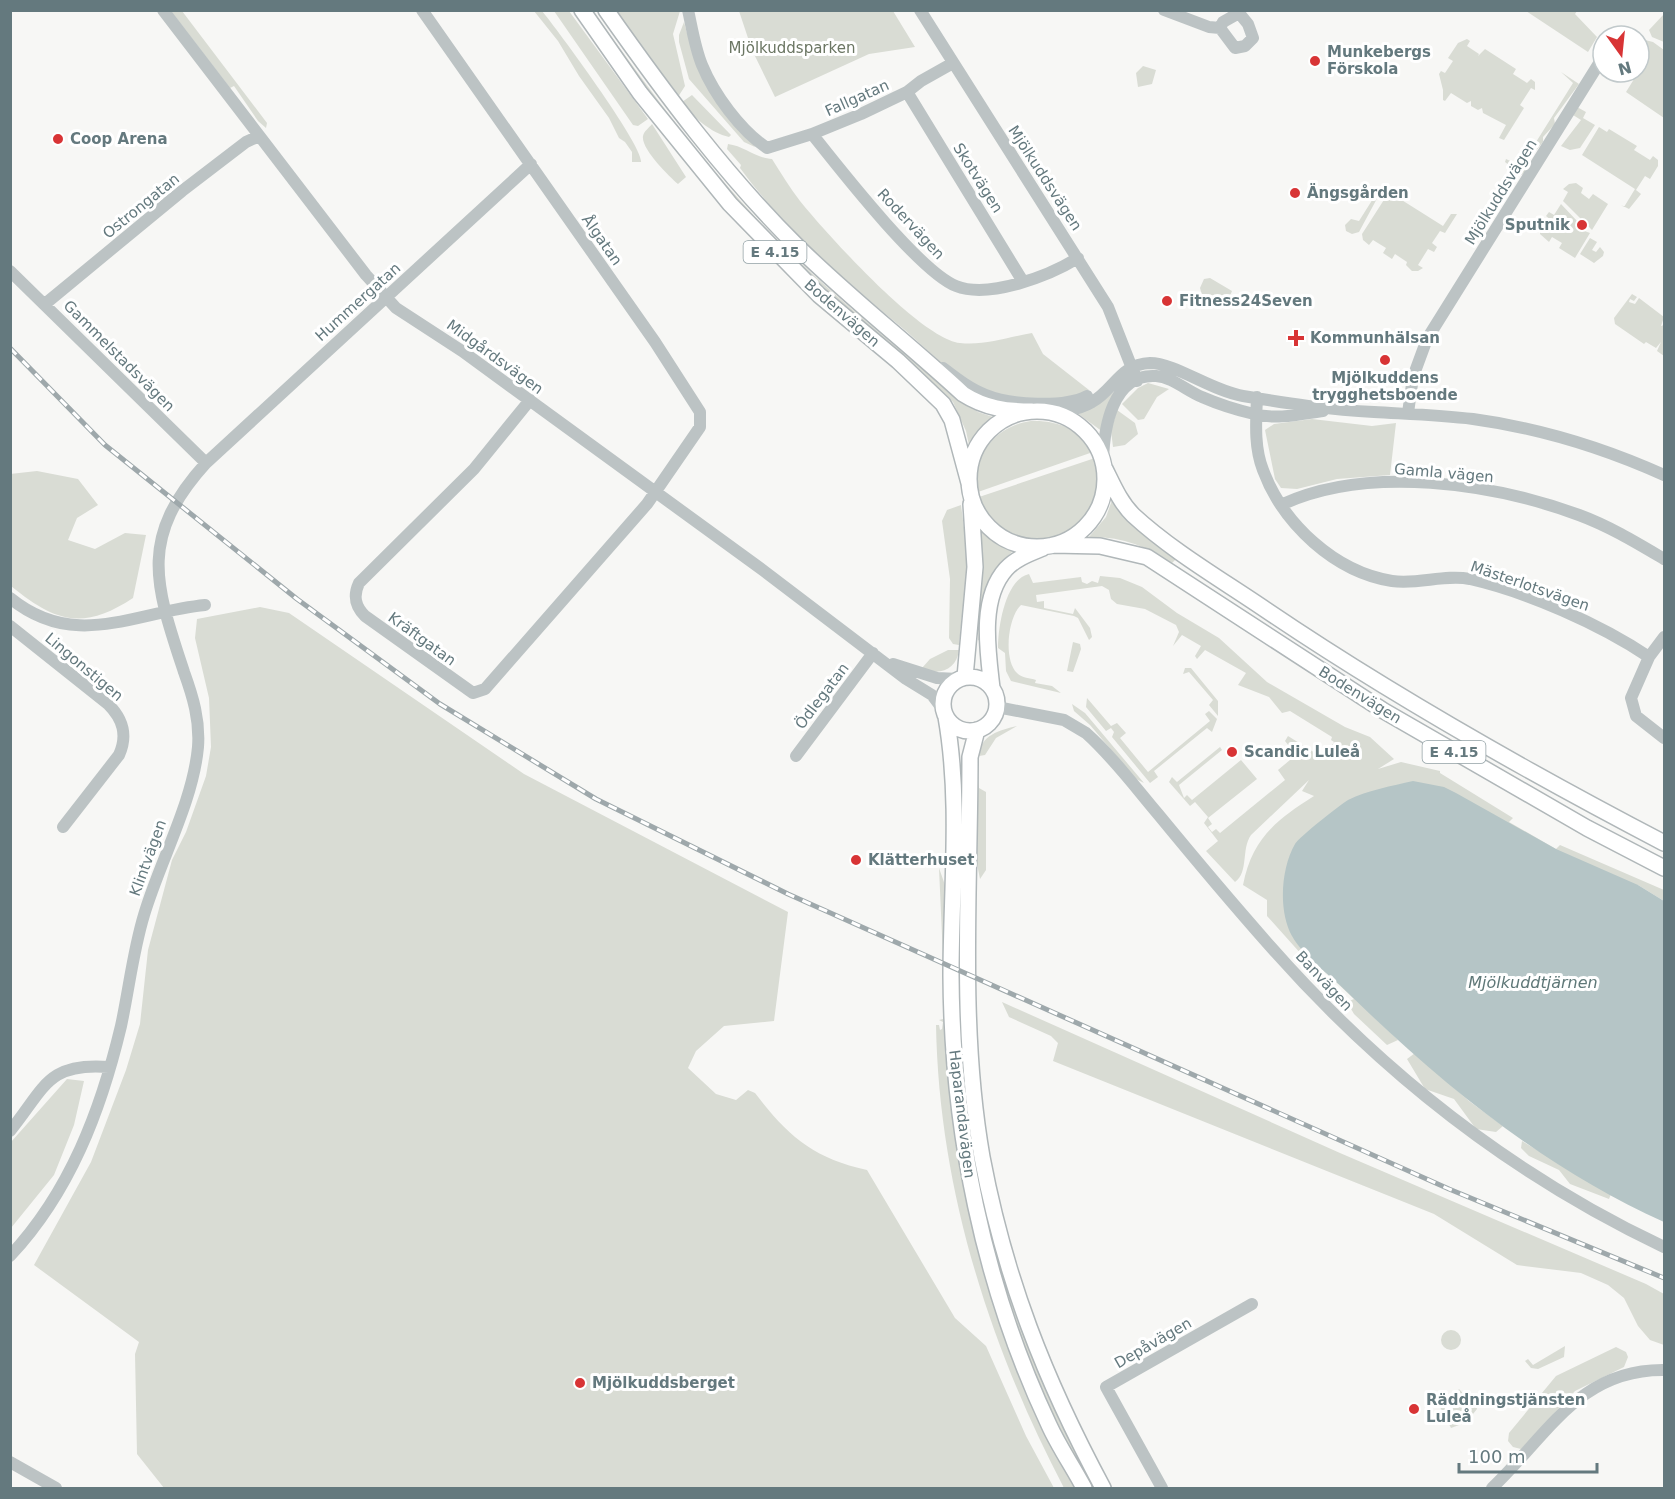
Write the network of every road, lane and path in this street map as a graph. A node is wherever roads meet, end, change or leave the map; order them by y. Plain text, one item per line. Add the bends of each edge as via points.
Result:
1 (163, 10) edge
2 (422, 10) edge
3 (582, 10) edge
4 (606, 10) edge
5 (688, 10) edge
6 (920, 10) edge
7 (1164, 10) edge
8 (1220, 28) dead end
9 (953, 63) junction
10 (1591, 76) edge
11 (908, 92) junction
12 (812, 134) junction
13 (259, 136) junction
14 (531, 164) junction
15 (1078, 258) junction
16 (10, 271) edge
17 (1022, 280) junction
18 (386, 298) junction
19 (45, 304) junction
20 (914, 348) junction
21 (1131, 367) junction
22 (1137, 381) junction
23 (1109, 385) junction
24 (1257, 398) junction
25 (530, 400) junction
26 (1336, 409) junction
27 (1035, 411) junction
28 (1408, 413) junction
29 (1256, 415) junction
30 (206, 463) junction
31 (1104, 464) junction
32 (1665, 474) edge
33 (970, 489) junction
34 (655, 492) junction
35 (1283, 504) junction
36 (1049, 546) junction
37 (1665, 559) edge
38 (10, 598) edge
39 (205, 605) dead end
40 (164, 612) junction
41 (10, 626) edge
42 (1665, 637) edge
43 (875, 656) junction
44 (1649, 657) junction
45 (961, 678) junction
46 (993, 688) junction
47 (997, 707) junction
48 (945, 714) junction
49 (977, 730) junction
50 (1665, 738) edge
51 (796, 756) dead end
52 (63, 827) dead end
53 (1665, 843) edge
54 (1665, 868) edge
55 (109, 1067) junction
56 (10, 1131) edge
57 (1665, 1247) edge
58 (10, 1256) edge
59 (1252, 1304) dead end
60 (1665, 1370) edge
61 (10, 1462) edge
62 (56, 1488) edge
63 (1084, 1488) edge
64 (1103, 1488) edge
65 (1162, 1488) edge
66 (1492, 1488) edge

1 - 13 street, Midgårdsvägen
2 - 14 street, Ålgatan
3 - 33 main road, Bodenvägen / E 4.15 via 654,112 730,204 819,295 943,404 952,420
4 - 20 main road, Bodenvägen / E 4.15 via 691,126 746,192 836,283
5 - 12 street, Fallgatan via 701,63 748,132 767,148
6 - 9 street, Mjölkuddsvägen
7 - 8 street
9 - 11 street, Fallgatan
9 - 15 street, Mjölkuddsvägen
10 - 28 street, Mjölkuddsvägen via 1427,339 1413,376
11 - 12 street, Fallgatan
11 - 17 street, Skotvägen
12 - 17 street, Rodervägen via 929,268 955,286 977,291
13 - 18 street, Midgårdsvägen
13 - 19 street, Ostrongatan via 182,191
14 - 18 street, Hummergatan
14 - 34 street, Ålgatan via 700,412 700,427
15 - 17 street, Rodervägen via 1051,273
15 - 21 street, Mjölkuddsvägen via 1112,313
16 - 19 street, Gammelstadsvägen
18 - 25 street, Midgårdsvägen
18 - 30 street, Hummergatan
19 - 30 street, Gammelstadsvägen
20 - 23 street via 973,388 1002,400 1073,401
20 - 27 main road, Bodenvägen via 974,400 1001,410
21 - 22 street, Mjölkuddsvägen
21 - 23 street
21 - 24 street via 1163,364 1215,388
22 - 29 street via 1151,376 1163,378 1201,397
22 - 31 street via 1110,410
23 - 27 street via 1097,399 1083,406
24 - 26 street
24 - 29 street, Mästerlotsvägen
25 - 34 street, Midgårdsvägen
25 - 34 street, Kräftgatan via 474,469 359,583 356,602 362,614 456,683 473,693 485,689
26 - 28 street
26 - 29 street via 1274,417
27 - 31 main road via 1065,417 1081,427 1095,443
27 - 33 main road via 1013,415 988,431 975,451
28 - 32 street via 1522,428 1579,443
29 - 35 street, Mästerlotsvägen via 1255,434 1263,469
30 - 40 street, Klintvägen via 162,532 157,568
31 - 36 main road via 1103,495 1091,520 1072,537
31 - 53 main road, Bodenvägen / E 4.15 via 1117,495 1134,515 1218,578 1322,648 1444,721
33 - 36 main road via 981,517 996,533 1018,544
33 - 45 main road via 975,567
34 - 43 street, Midgårdsvägen
35 - 37 street, Gamla vägen via 1323,490 1389,483 1493,491 1580,515
35 - 44 street, Mästerlotsvägen via 1301,531 1321,548 1366,574 1403,582 1447,578 1479,582 1594,624
36 - 46 main road via 1013,563 996,586 988,621
36 - 54 main road, Bodenvägen / E 4.15 via 1100,546 1147,557 1384,711
38 - 40 street via 45,619 78,626 113,624
39 - 40 street
40 - 55 street, Klintvägen via 193,699 198,749 186,796 144,916
41 - 52 street, Lingonstigen via 108,704 117,713 123,729 119,755
42 - 44 street
43 - 45 street, Midgårdsvägen via 917,673
43 - 48 street, Midgårdsvägen via 932,695
43 - 51 street, Ödlegatan
44 - 50 street via 1634,688 1631,705 1636,716
45 - 46 main road via 980,678
45 - 48 main road via 944,695
46 - 47 main road
47 - 49 main road via 992,720
47 - 57 street, Banvägen via 1064,720 1086,733 1270,946 1372,1053 1497,1150 1567,1196
48 - 49 main road via 959,729
48 - 63 main road, Haparandavägen via 954,777 952,1028 967,1162 996,1287 1016,1346 1049,1426
49 - 64 main road, Haparandavägen via 970,757 969,977 972,1071 982,1155 996,1223 1032,1338 1064,1415
55 - 56 street via 77,1066 61,1072 48,1082
55 - 58 street, Klintvägen via 90,1126 59,1194
59 - 65 street, Depåvägen via 1106,1387
60 - 66 street via 1627,1373 1582,1394
61 - 62 street

